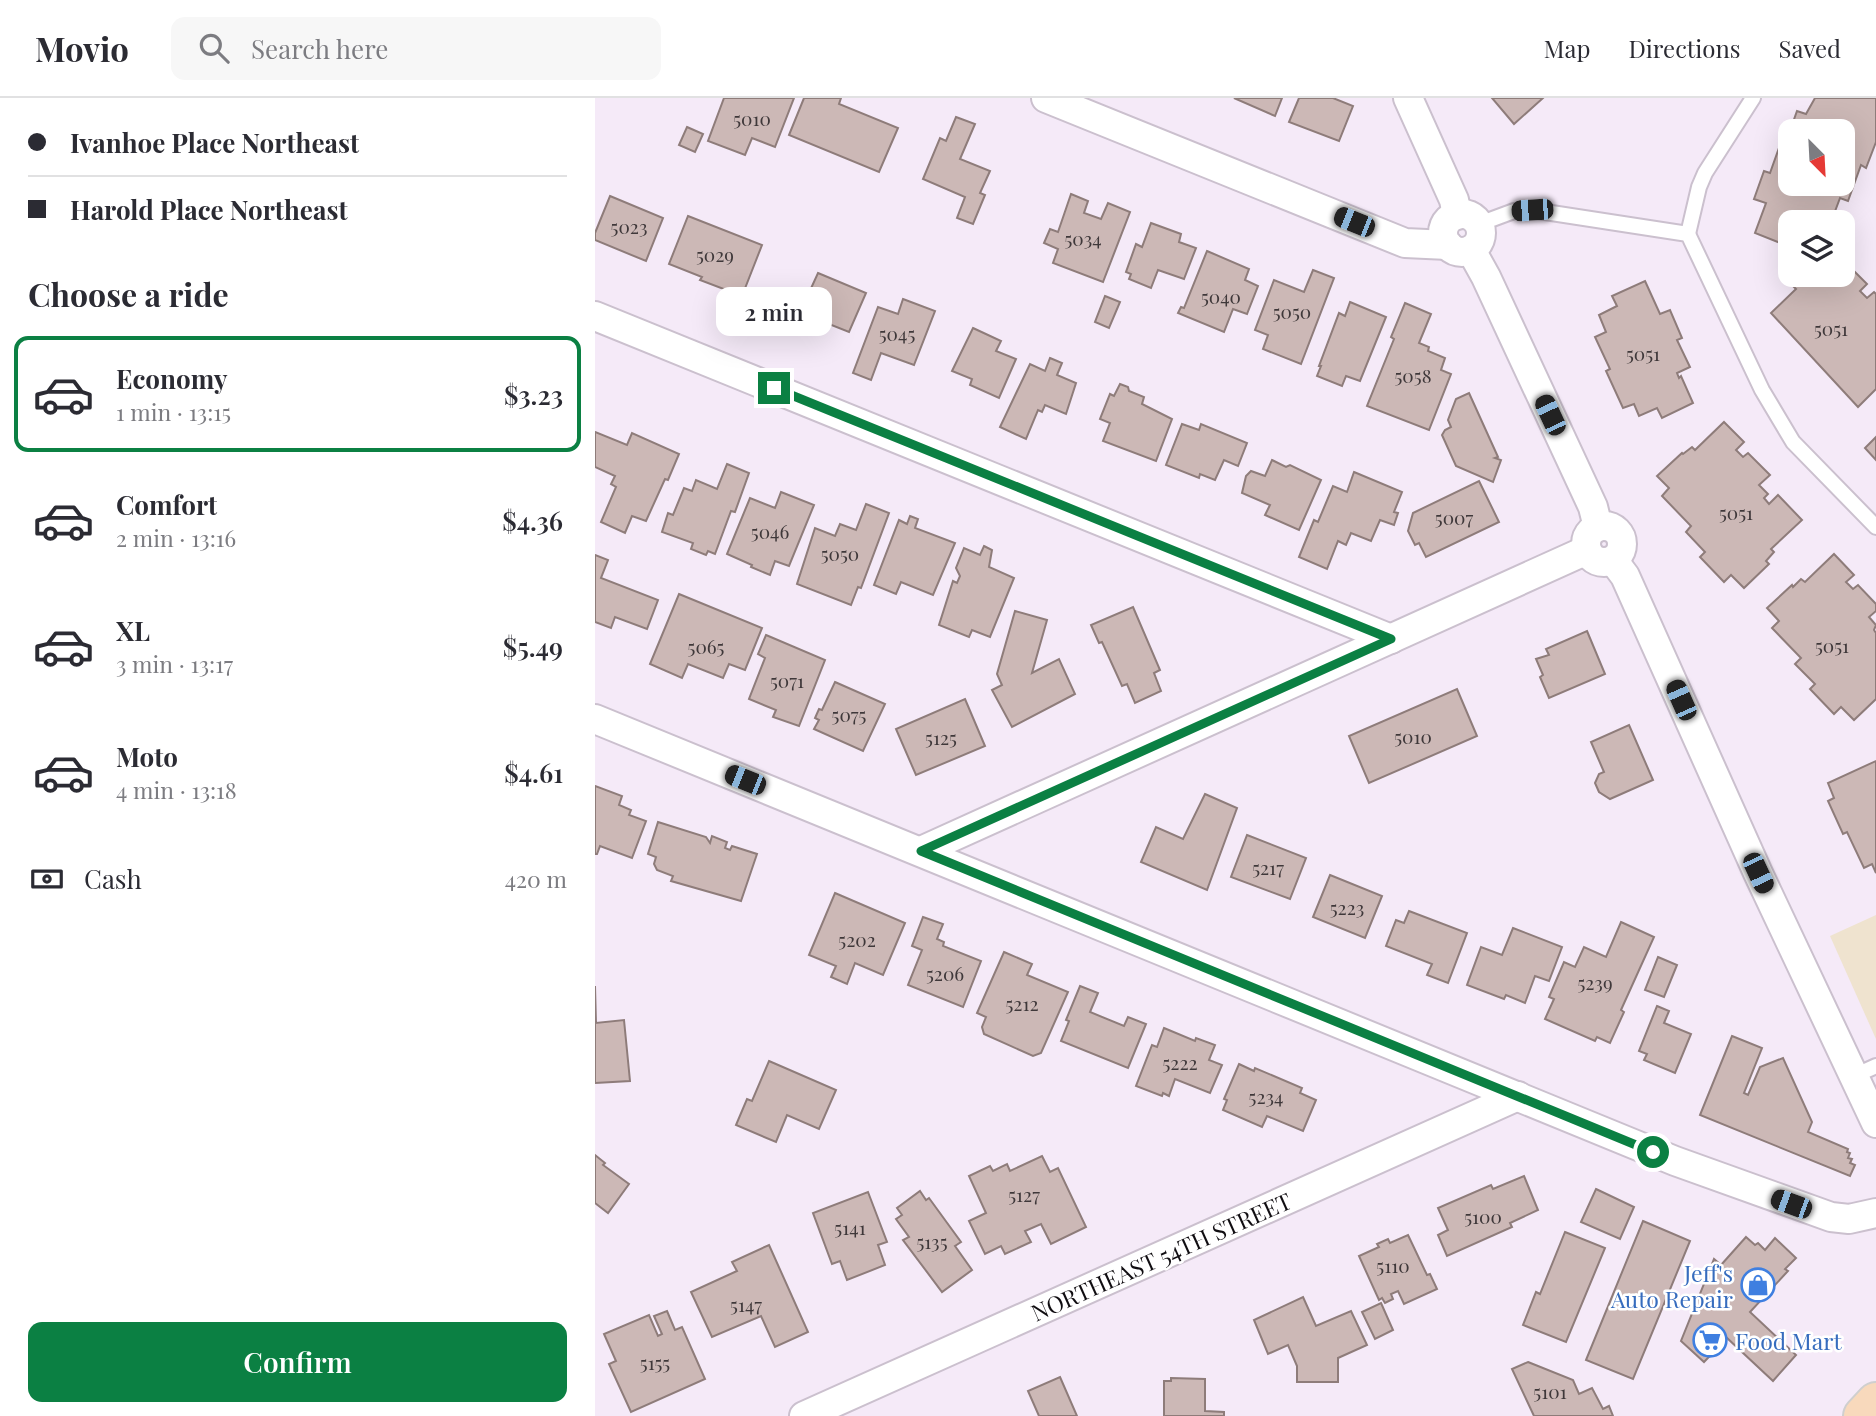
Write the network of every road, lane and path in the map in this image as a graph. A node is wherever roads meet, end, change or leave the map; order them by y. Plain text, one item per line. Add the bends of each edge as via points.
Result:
1 (1046, 98) edge
2 (1408, 98) edge
3 (1753, 98) edge
4 (1464, 233) junction
5 (1688, 234) junction
6 (595, 316) edge
7 (1876, 527) edge
8 (1592, 539) junction
9 (1391, 639) junction
10 (595, 719) edge
11 (921, 851) junction
12 (1865, 1071) edge
13 (1518, 1096) junction
14 (1876, 1123) edge
15 (1876, 1213) edge
16 (1876, 1402) edge
17 (804, 1416) edge
18 (1863, 1416) edge

1 - 4 street via 1405,243
2 - 4 street
3 - 5 lane via 1705,173
4 - 5 lane via 1514,211 1532,210
4 - 8 street via 1593,507
5 - 7 lane via 1762,390 1793,442
6 - 9 street
8 - 9 street
8 - 12 street via 1593,559 1613,560 1625,576 1758,873
9 - 11 street
10 - 11 street
11 - 13 street
12 - 14 street
13 - 15 street via 1814,1212 1849,1219
13 - 17 street, NORTHEAST 54TH STREET
16 - 18 main road

